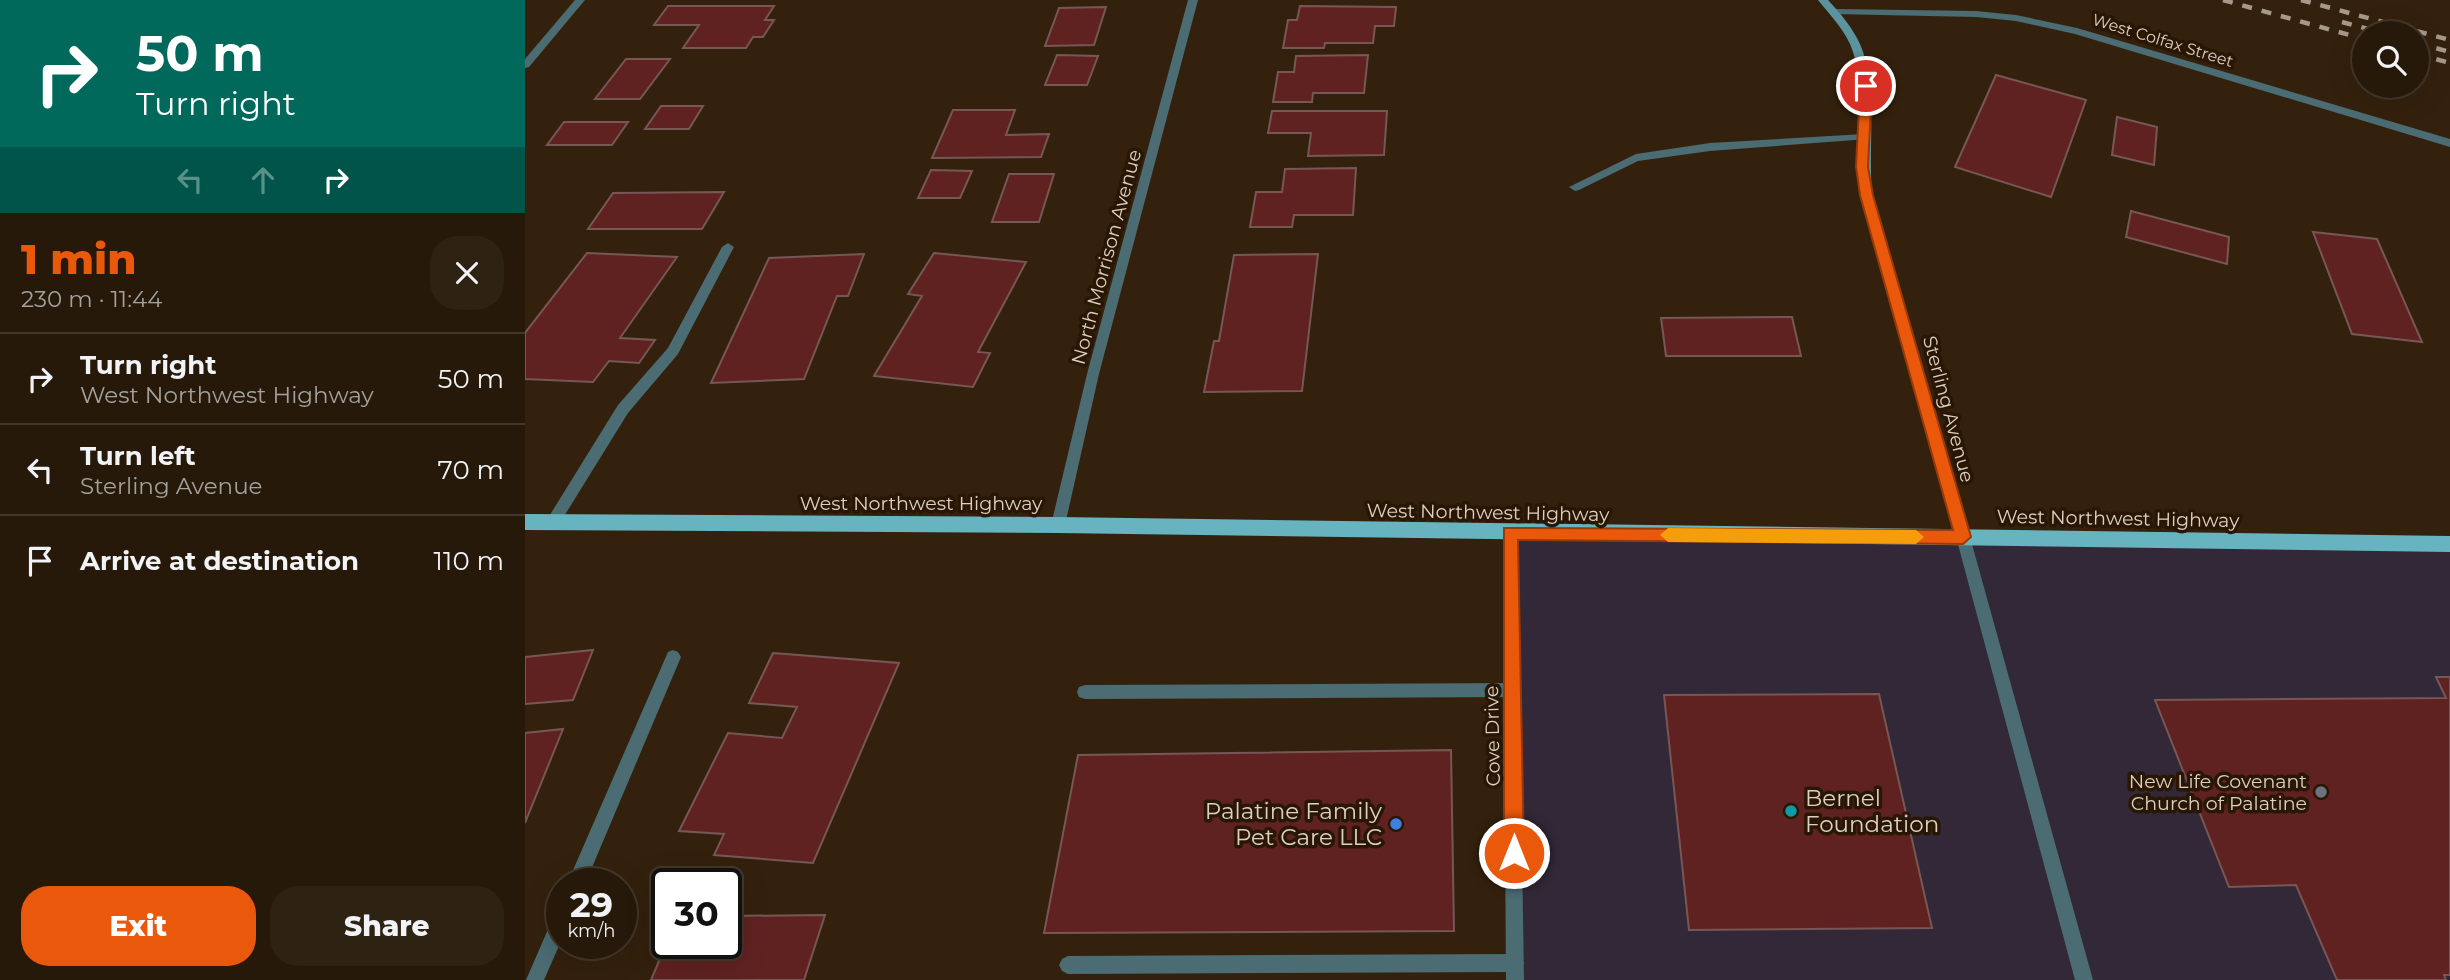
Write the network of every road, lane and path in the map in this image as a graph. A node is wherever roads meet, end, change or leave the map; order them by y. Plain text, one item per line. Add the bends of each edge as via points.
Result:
1 (580, 0) edge
2 (1193, 0) edge
3 (1823, 0) edge
4 (1836, 12) junction
5 (525, 65) edge
6 (1864, 137) junction
7 (2450, 143) edge
8 (1575, 187) dead end
9 (728, 247) dead end
10 (525, 522) edge
11 (553, 522) junction
12 (1058, 525) junction
13 (1510, 533) junction
14 (1963, 537) junction
15 (2450, 544) edge
16 (673, 657) dead end
17 (1513, 690) junction
18 (1085, 692) dead end
19 (583, 868) edge
20 (546, 954) edge
21 (1068, 965) dead end
22 (1515, 971) edge
23 (535, 980) edge
24 (2084, 980) edge

1 - 5 street
2 - 12 street, North Morrison Avenue via 1093,374
3 - 4 street
4 - 6 street, Sterling Avenue via 1863,63
4 - 7 street, West Colfax Street via 1976,13 2077,31
6 - 8 street via 1710,147 1636,158
6 - 14 street, Sterling Avenue via 1866,195
9 - 11 street via 674,351 623,409
10 - 11 main road, West Northwest Highway
11 - 12 main road, West Northwest Highway
12 - 13 main road, West Northwest Highway
13 - 14 main road, West Northwest Highway
13 - 17 street, Cove Drive
14 - 15 main road, West Northwest Highway
14 - 24 street, Sterling Avenue
16 - 19 street
17 - 18 street
17 - 22 street, Cove Drive
20 - 23 street
21 - 22 street

